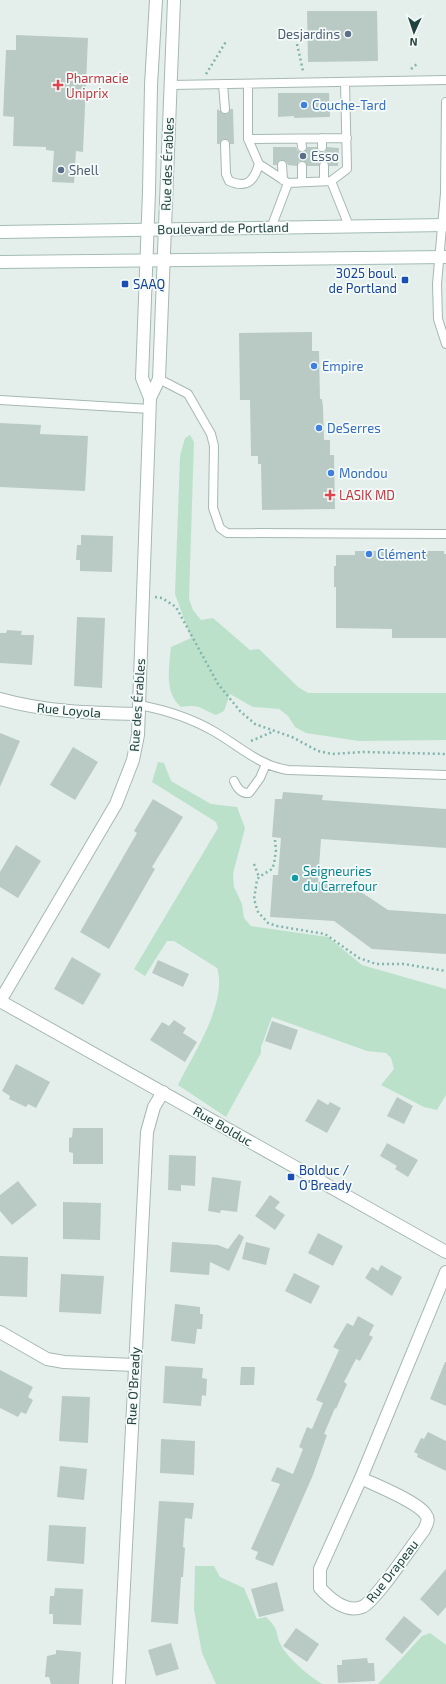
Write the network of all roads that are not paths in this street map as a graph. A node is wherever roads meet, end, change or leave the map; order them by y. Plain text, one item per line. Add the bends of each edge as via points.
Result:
1 (156, 0) edge
2 (174, 0) edge
3 (446, 80) edge
4 (345, 82) junction
5 (171, 84) junction
6 (223, 84) junction
7 (248, 84) junction
8 (446, 102) edge
9 (225, 109) dead end
10 (322, 138) junction
11 (347, 138) junction
12 (248, 139) junction
13 (301, 139) junction
14 (225, 144) dead end
15 (302, 147) dead end
16 (322, 148) dead end
17 (259, 164) junction
18 (282, 165) dead end
19 (302, 166) dead end
20 (324, 166) dead end
21 (327, 181) junction
22 (285, 182) junction
23 (302, 182) junction
24 (444, 225) edge
25 (349, 226) junction
26 (271, 228) junction
27 (148, 229) junction
28 (164, 229) junction
29 (0, 232) edge
30 (443, 257) edge
31 (146, 260) junction
32 (163, 260) junction
33 (0, 262) edge
34 (446, 344) edge
35 (159, 379) junction
36 (0, 400) edge
37 (150, 404) junction
38 (446, 534) edge
39 (0, 699) edge
40 (139, 710) junction
41 (266, 764) junction
42 (446, 775) edge
43 (234, 781) dead end
44 (0, 1001) edge
45 (163, 1092) junction
46 (446, 1252) edge
47 (446, 1272) edge
48 (0, 1332) edge
49 (134, 1365) junction
50 (361, 1478) junction
51 (119, 1684) edge

1 - 27 street, Rue des Érables via 151,85
2 - 5 street, Rue des Érables
3 - 4 lane
4 - 7 lane
4 - 11 lane
5 - 6 lane
5 - 28 street, Rue des Érables
6 - 7 lane
6 - 9 lane
7 - 12 lane
8 - 24 lane
10 - 11 lane
10 - 13 lane
10 - 16 lane
11 - 21 lane via 347,169
12 - 13 lane via 282,143
12 - 17 lane
13 - 15 lane
14 - 17 lane via 226,174 229,181 237,184 249,183 256,176
17 - 22 lane
18 - 22 lane
19 - 23 lane
20 - 21 lane
21 - 23 lane
21 - 25 lane
22 - 23 lane
22 - 26 lane
24 - 25 street, Boulevard de Portland
24 - 30 lane
25 - 26 street, Boulevard de Portland
26 - 28 street, Boulevard de Portland
27 - 28 street, Boulevard de Portland
27 - 29 street, Boulevard de Portland
27 - 31 street, Rue des Érables
28 - 32 street, Rue des Érables
30 - 32 street
30 - 34 lane via 437,284 438,319
31 - 32 street
31 - 33 street
31 - 37 street, Rue des Érables via 142,378
32 - 35 street, Rue des Érables
35 - 37 street, Rue des Érables
35 - 38 lane via 188,394 211,434 214,446 213,508 220,528 228,533
36 - 37 lane
37 - 40 street, Rue des Érables
39 - 40 street, Rue Loyola via 48,710 76,713
40 - 41 lane via 162,710 193,721
40 - 44 street, Rue des Érables via 133,760 116,804
41 - 42 lane via 288,770
41 - 43 lane via 260,778 249,792 240,791
44 - 45 street, Rue Bolduc
45 - 46 street, Rue Bolduc
45 - 49 street, Rue O'Bready via 154,1107 147,1132
47 - 50 street, Rue Drapeau
48 - 49 street via 47,1359
49 - 51 street, Rue O'Bready
50 - 50 street, Rue Drapeau via 320,1570 319,1580 320,1588 326,1596 352,1609 369,1603 424,1530 428,1521 427,1515 410,1502

